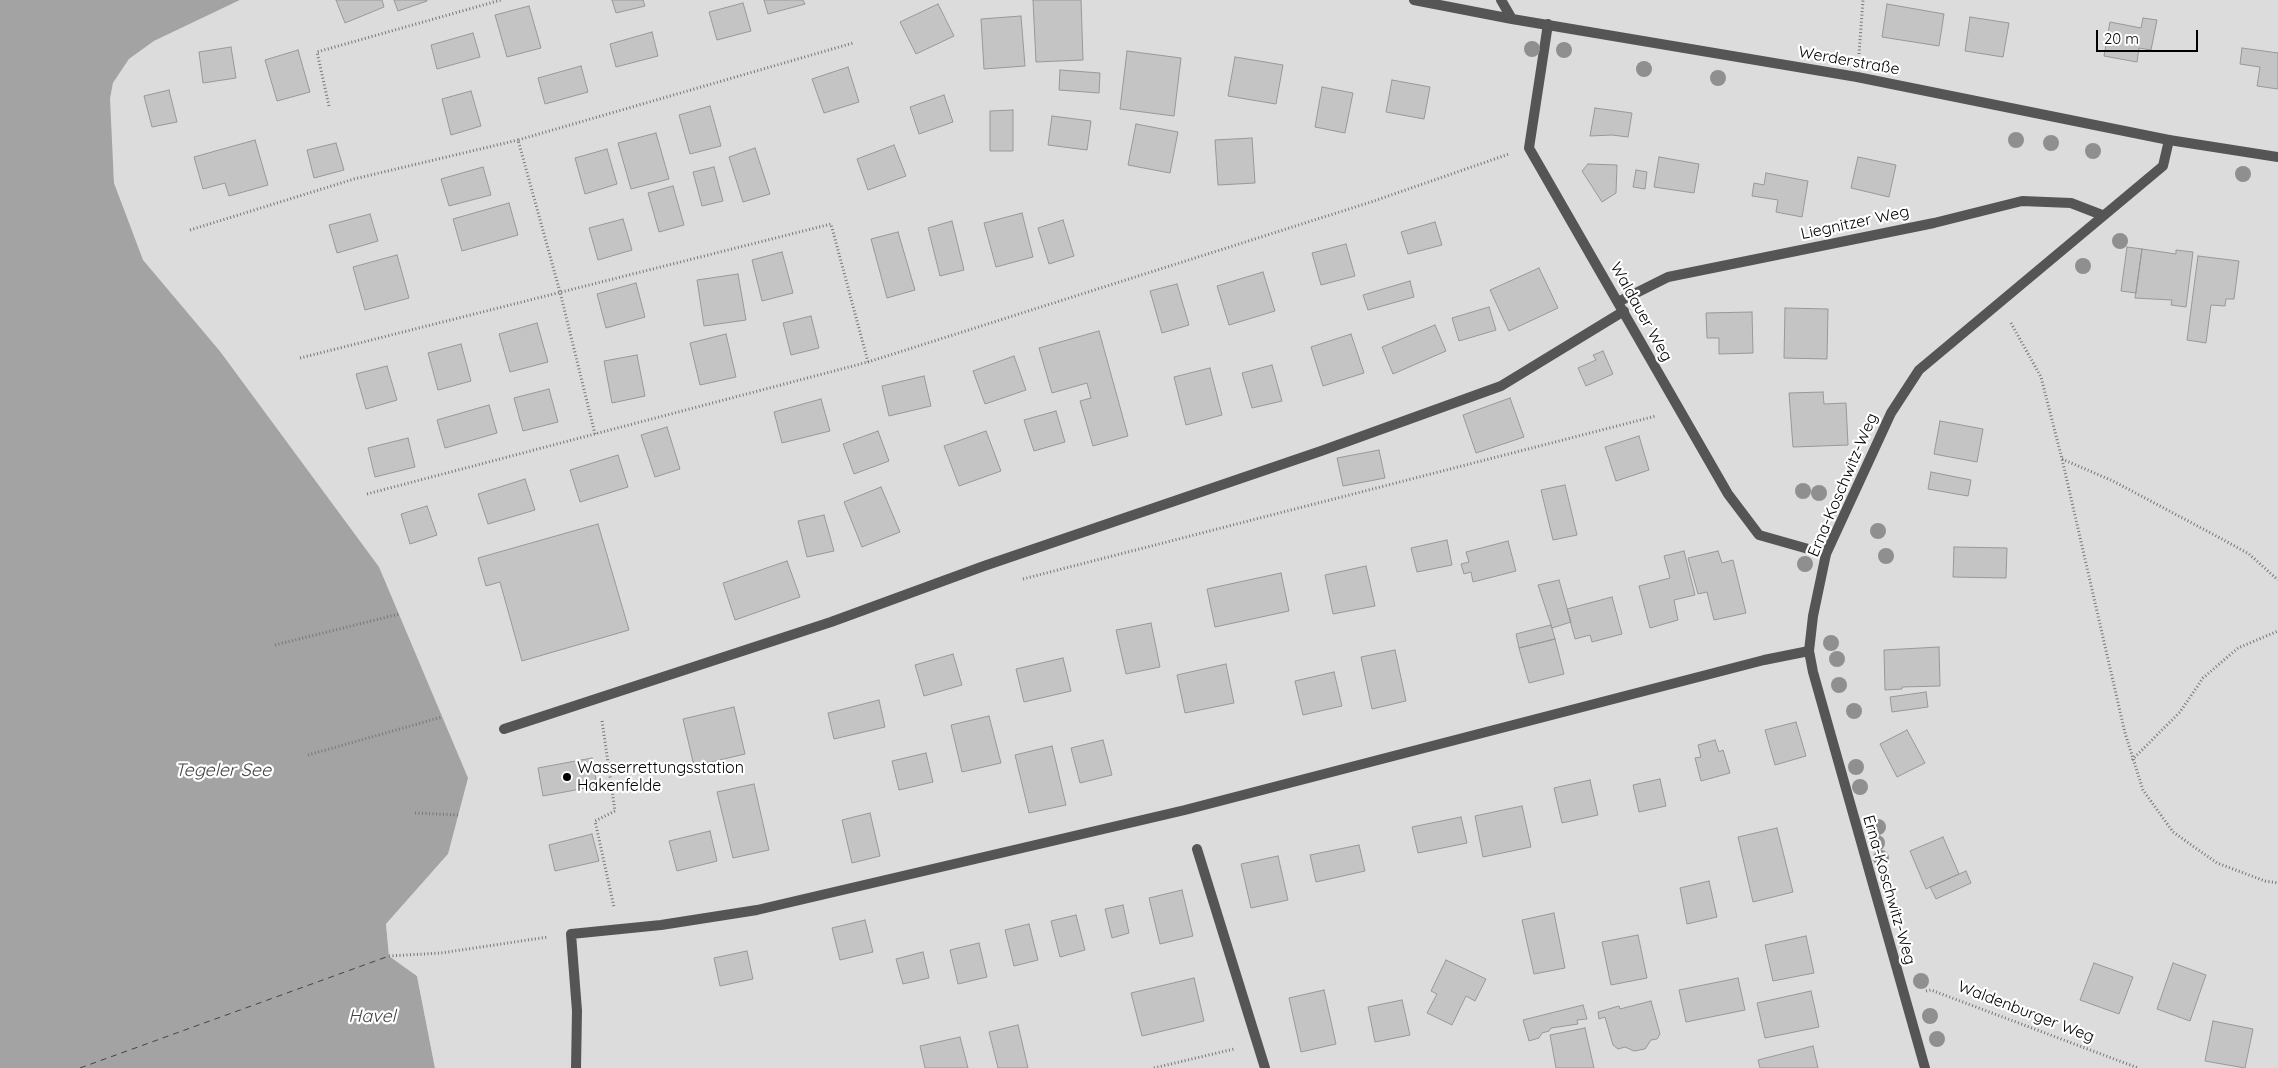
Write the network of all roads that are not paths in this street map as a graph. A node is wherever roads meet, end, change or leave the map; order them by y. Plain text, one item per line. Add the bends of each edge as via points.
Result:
1 (1414, 0) edge
2 (1501, 0) edge
3 (1512, 19) junction
4 (1548, 24) junction
5 (2169, 140) junction
6 (2278, 157) edge
7 (2102, 215) junction
8 (1618, 302) junction
9 (1624, 311) junction
10 (1826, 554) junction
11 (1809, 651) junction
12 (504, 729) dead end
13 (1197, 849) dead end
14 (576, 1068) edge
15 (1265, 1068) edge
16 (1925, 1068) edge

1 - 3 street, Werderstraße
2 - 3 street
3 - 4 street, Werderstraße
4 - 5 street, Werderstraße via 1857,77
4 - 8 street, Waldauer Weg via 1529,148
5 - 6 street, Werderstraße
5 - 7 street, Erna-Koschwitz-Weg via 2162,166
7 - 8 street, Liegnitzer Weg via 2071,203 2022,201 1668,277
7 - 10 street, Erna-Koschwitz-Weg via 1919,370 1890,413
8 - 9 street, Waldauer Weg
9 - 10 street, Waldauer Weg via 1728,494 1759,535
9 - 12 street via 1501,386 830,622
10 - 11 street, Erna-Koschwitz-Weg
11 - 14 street via 1185,810 757,910 571,934 577,1011
11 - 16 street, Erna-Koschwitz-Weg
13 - 15 street

